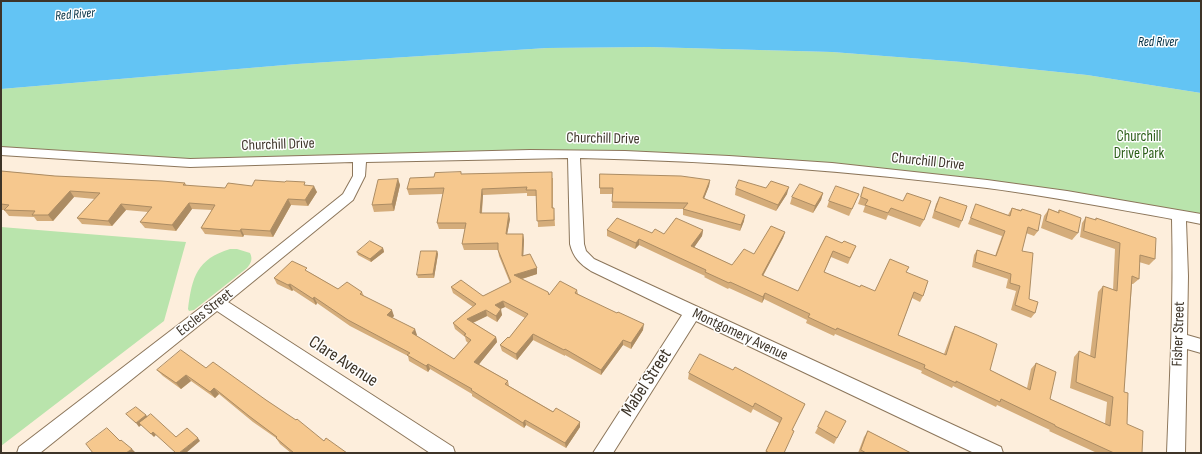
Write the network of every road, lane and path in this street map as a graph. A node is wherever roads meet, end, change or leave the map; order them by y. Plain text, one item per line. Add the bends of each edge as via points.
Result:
1 (1, 151) edge
2 (574, 154) junction
3 (360, 158) junction
4 (1179, 215) junction
5 (1201, 219) edge
6 (218, 304) junction
7 (692, 313) junction
8 (1178, 339) junction
9 (1201, 346) edge
10 (26, 453) edge
11 (446, 453) edge
12 (602, 453) edge
13 (994, 453) edge
14 (1176, 453) edge

1 - 3 street, Churchill Drive via 190,163
2 - 3 street, Churchill Drive
2 - 4 street, Churchill Drive via 722,160 852,170 988,184
2 - 7 street, Montgomery Avenue via 578,251 585,260 596,267
3 - 6 street, Eccles Street via 359,176 348,198
4 - 5 street, Churchill Drive
4 - 8 street, Fisher Street via 1181,276
6 - 10 street, Eccles Street
6 - 11 street, Clare Avenue
7 - 12 street, Mabel Street
7 - 13 street, Montgomery Avenue
8 - 9 street
8 - 14 street, Fisher Street

